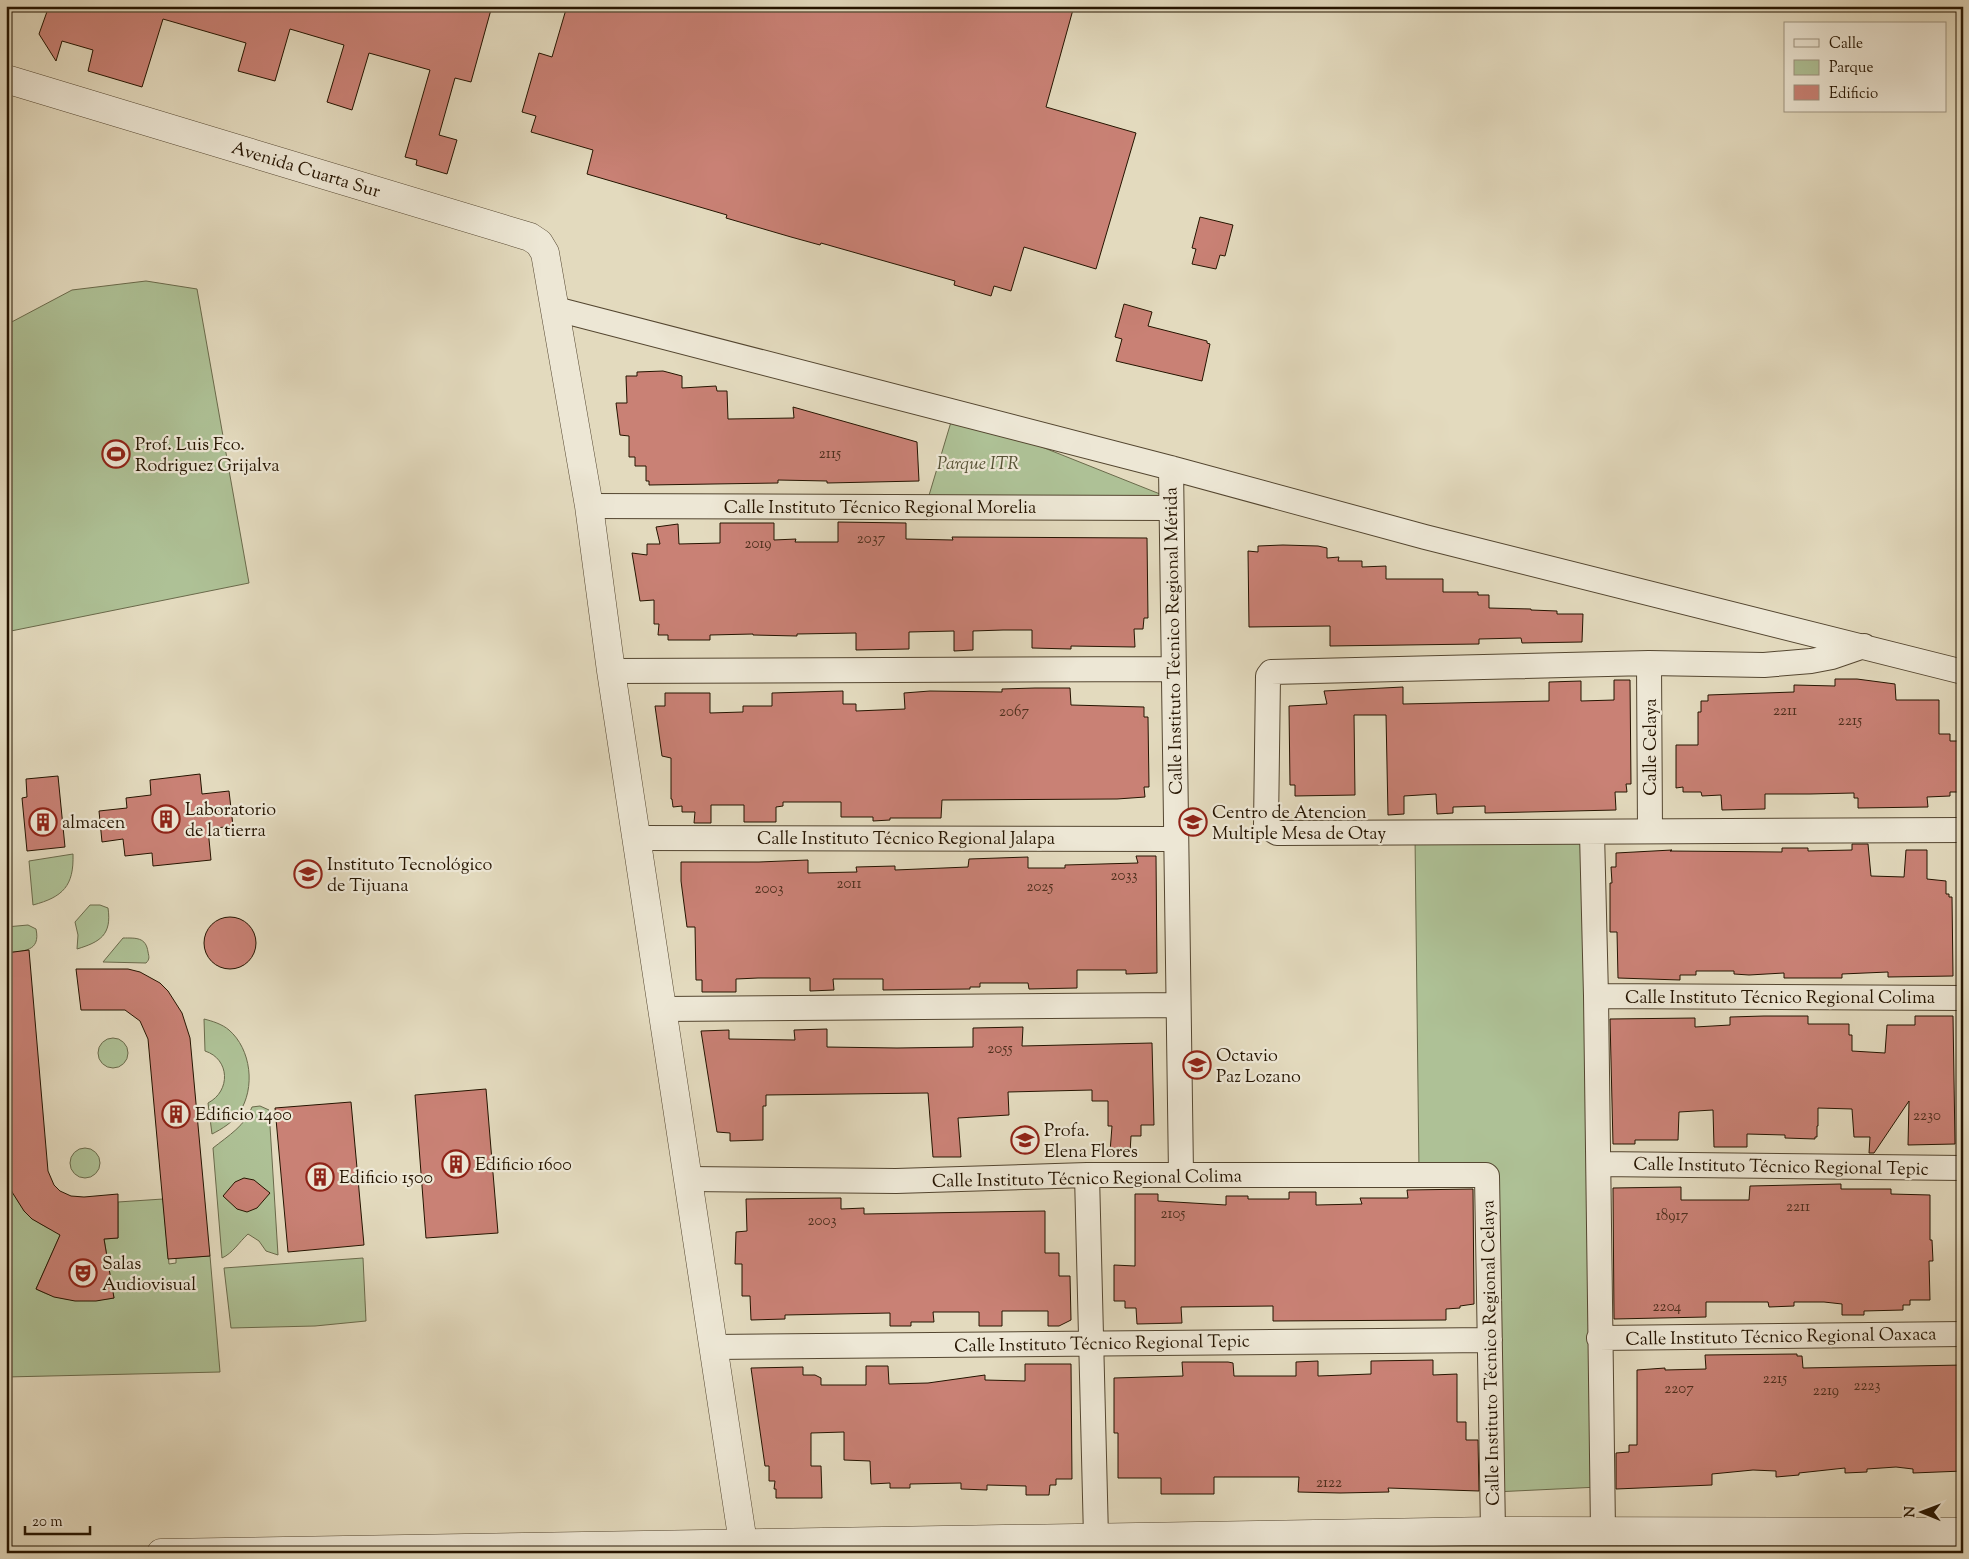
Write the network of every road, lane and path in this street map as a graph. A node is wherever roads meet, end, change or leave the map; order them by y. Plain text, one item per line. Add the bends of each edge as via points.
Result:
1 (6, 79) edge
2 (556, 310) junction
3 (1171, 468) junction
4 (589, 506) junction
5 (1170, 508) junction
6 (1864, 646) junction
7 (1649, 663) junction
8 (1173, 669) junction
9 (611, 671) junction
10 (1963, 672) edge
11 (1963, 830) edge
12 (1650, 831) junction
13 (1592, 833) junction
14 (637, 838) junction
15 (1176, 839) junction
16 (1596, 996) junction
17 (1963, 998) edge
18 (1178, 1005) junction
19 (663, 1010) junction
20 (1599, 1164) junction
21 (1963, 1168) edge
22 (1182, 1174) junction
23 (1087, 1175) junction
24 (1487, 1175) joint
25 (688, 1179) junction
26 (1963, 1334) edge
27 (1600, 1338) junction
28 (1490, 1340) junction
29 (1091, 1343) junction
30 (714, 1347) junction
31 (1493, 1531) junction
32 (1603, 1532) junction
33 (1963, 1532) edge
34 (1096, 1537) junction
35 (743, 1543) junction
36 (1214, 1544) edge
37 (510, 1550) edge
38 (161, 1553) edge

1 - 2 street, Avenida Cuarta Sur via 530,237 545,253
2 - 3 street
2 - 4 street, Avenida Cuarta Sur
3 - 5 street, Calle Instituto Técnico Regional Mérida
3 - 6 street via 1425,537
4 - 5 street, Calle Instituto Técnico Regional Morelia
4 - 9 street, Avenida Cuarta Sur
5 - 8 street, Calle Instituto Técnico Regional Mérida
6 - 7 street via 1832,657 1790,663
6 - 10 street
7 - 12 street, Calle Celaya
7 - 13 street via 1271,672 1268,676 1266,826 1277,833
8 - 9 street
8 - 15 street, Calle Instituto Técnico Regional Mérida
9 - 14 street, Avenida Cuarta Sur
11 - 12 street
12 - 13 street
13 - 16 street
14 - 15 street, Calle Instituto Técnico Regional Jalapa
14 - 19 street, Avenida Cuarta Sur
15 - 18 street, Calle Instituto Técnico Regional Mérida
16 - 17 street, Calle Instituto Técnico Regional Colima
16 - 20 street
18 - 19 street
18 - 22 street, Calle Instituto Técnico Regional Mérida
19 - 25 street, Avenida Cuarta Sur
20 - 21 street, Calle Instituto Técnico Regional Tepic
20 - 27 street
22 - 23 street, Calle Instituto Técnico Regional Colima
22 - 24 street, Calle Instituto Técnico Regional Colima
23 - 25 street, Calle Instituto Técnico Regional Colima via 896,1181
23 - 29 street
24 - 28 street, Calle Instituto Técnico Regional Celaya
25 - 30 street, Avenida Cuarta Sur
26 - 27 street, Calle Instituto Técnico Regional Oaxaca
27 - 32 street
28 - 29 street, Calle Instituto Técnico Regional Tepic
28 - 31 street, Calle Instituto Técnico Regional Celaya
29 - 30 street, Calle Instituto Técnico Regional Tepic
29 - 34 street
30 - 35 street, Avenida Cuarta Sur
31 - 32 street
31 - 36 street
32 - 33 street
34 - 35 street
34 - 36 street
35 - 37 street
37 - 38 street

